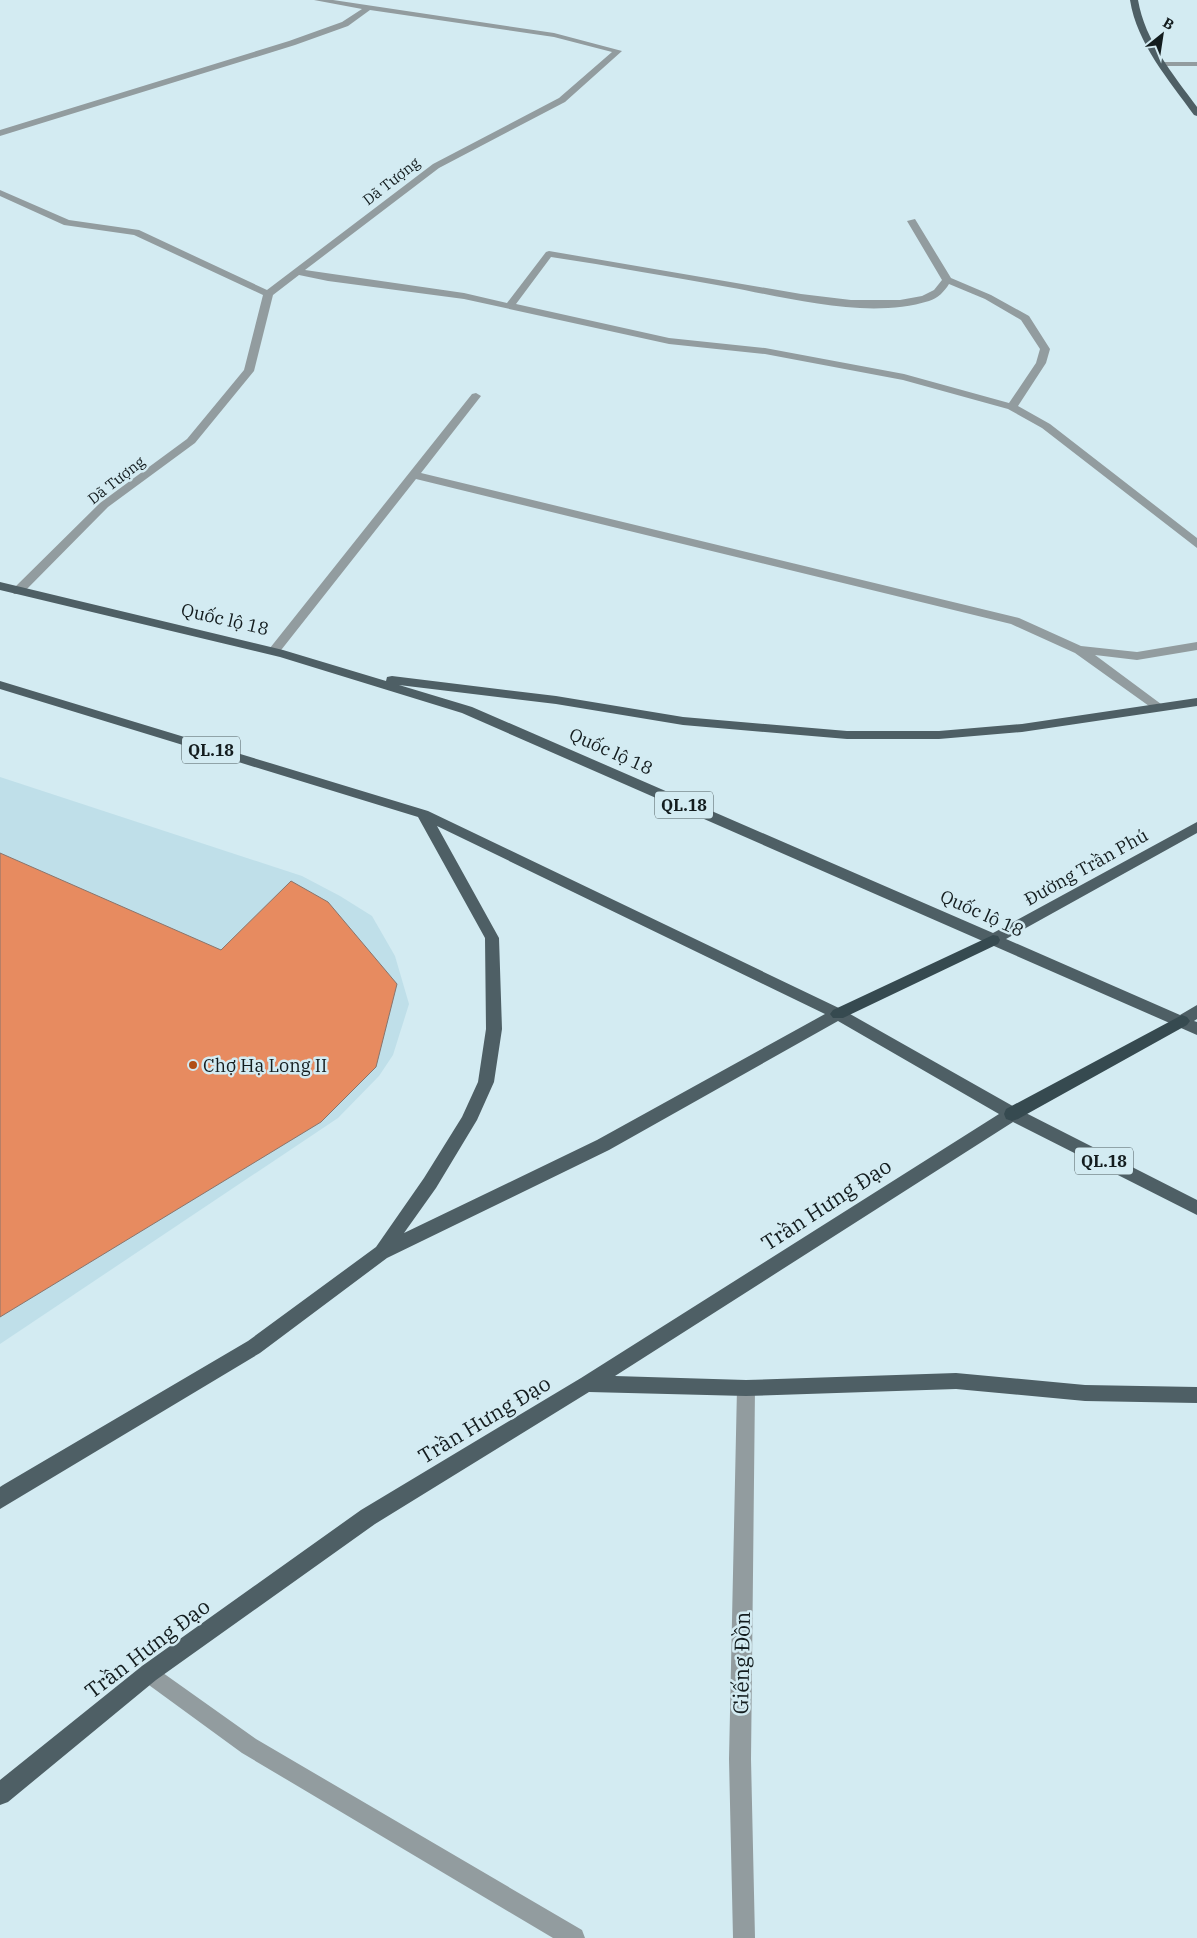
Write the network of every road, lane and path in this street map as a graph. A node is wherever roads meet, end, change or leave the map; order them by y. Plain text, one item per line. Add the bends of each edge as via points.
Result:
1 (318, 0) edge
2 (1134, 0) edge
3 (368, 8) junction
4 (1162, 64) junction
5 (1197, 64) edge
6 (1197, 113) edge
7 (0, 133) edge
8 (0, 193) edge
9 (912, 221) dead end
10 (299, 272) junction
11 (947, 280) junction
12 (268, 294) junction
13 (510, 306) junction
14 (476, 396) dead end
15 (1012, 407) junction
16 (414, 475) junction
17 (1197, 544) edge
18 (0, 586) edge
19 (18, 591) junction
20 (1197, 646) edge
21 (1079, 650) junction
22 (274, 651) junction
23 (359, 676) junction
24 (0, 685) edge
25 (1197, 702) edge
26 (1156, 707) junction
27 (423, 814) junction
28 (1197, 827) edge
29 (993, 940) junction
30 (1197, 1011) edge
31 (838, 1014) junction
32 (1182, 1021) junction
33 (1197, 1029) edge
34 (1012, 1114) junction
35 (1197, 1208) edge
36 (381, 1254) junction
37 (587, 1384) junction
38 (746, 1388) junction
39 (1197, 1394) edge
40 (0, 1500) edge
41 (149, 1673) junction
42 (0, 1794) edge
43 (574, 1938) edge
44 (744, 1938) edge

1 - 3 street, Dã Tượng
2 - 4 main road via 1134,14
3 - 7 street via 345,24 292,44
3 - 10 street, Dã Tượng via 554,35 618,51 562,100 436,166
4 - 5 street
4 - 6 main road
8 - 12 street via 67,223 136,232
9 - 11 street
10 - 12 street, Dã Tượng
10 - 13 street via 464,296
11 - 13 street via 940,292 926,298 878,304 775,292 549,254
11 - 15 street via 988,297 1025,318 1045,349 1041,363
12 - 19 street, Dã Tượng via 249,371 191,440 104,506
13 - 15 street via 668,341 765,352 904,377
14 - 16 street
15 - 17 street via 1053,431
16 - 21 street via 1015,621
16 - 22 street
18 - 19 main road, Quốc lộ 18 / QL.18
19 - 22 main road, Quốc lộ 18 / QL.18
20 - 21 street via 1137,656
21 - 26 street
22 - 23 main road, Quốc lộ 18 / QL.18
23 - 26 main road via 556,700 683,721 847,735 939,735 985,731
23 - 29 main road, Quốc lộ 18 / QL.18 via 467,710
24 - 27 main road, QL.18
25 - 26 main road
27 - 31 main road, QL.18
27 - 36 main road via 492,938 494,1030 486,1082 469,1120
28 - 29 main road, Đường Trần Phú
29 - 31 highway
29 - 32 main road, Quốc lộ 18 / QL.18
30 - 32 main road
31 - 34 main road, QL.18
31 - 36 main road via 604,1145
32 - 33 main road, QL.18
32 - 34 highway
34 - 35 main road, QL.18
34 - 37 main road, Trần Hưng Đạo
36 - 40 main road via 254,1347 10,1491
37 - 38 main road
37 - 41 main road, Trần Hưng Đạo via 368,1517
38 - 39 main road via 956,1381 1085,1393
38 - 44 street, Giếng Đồn via 740,1750
41 - 42 main road, Trần Hưng Đạo
41 - 43 street via 249,1746

